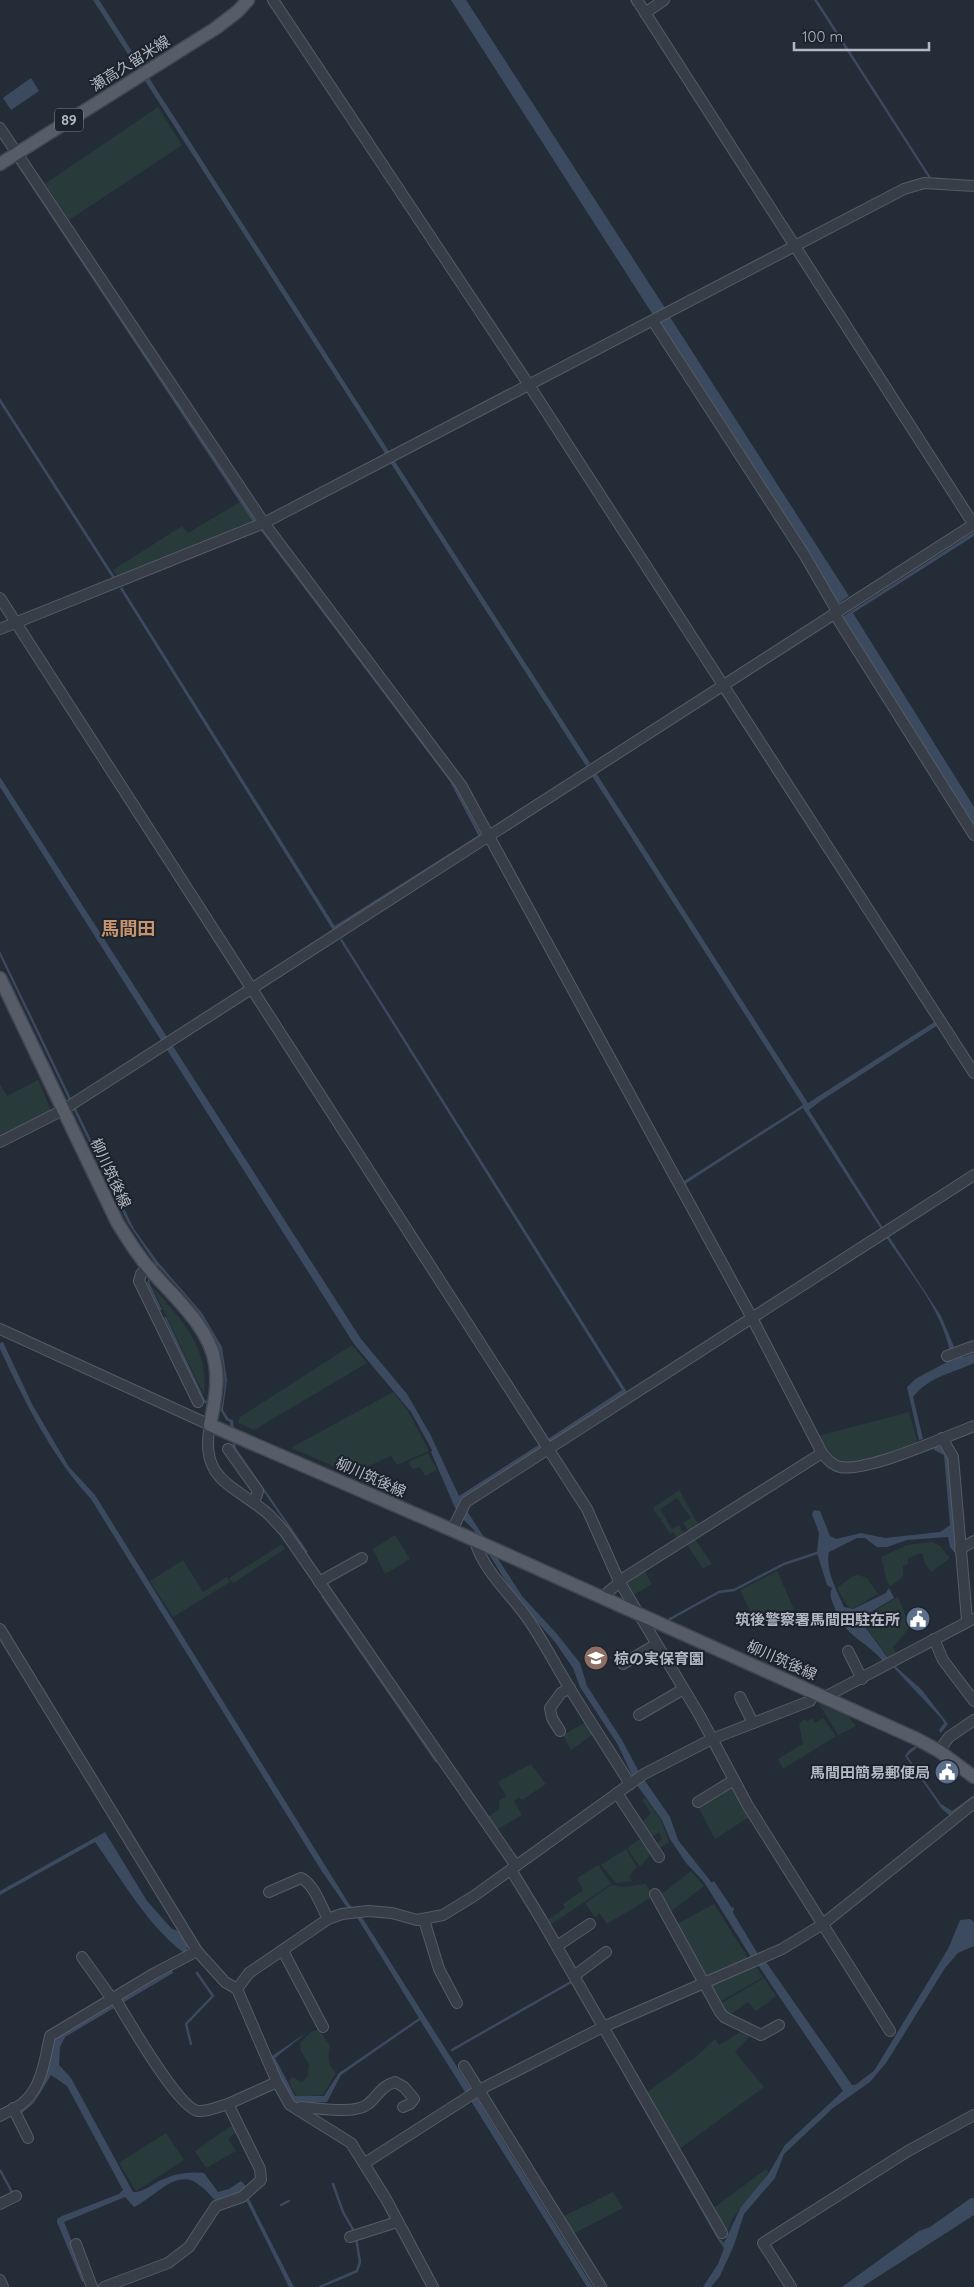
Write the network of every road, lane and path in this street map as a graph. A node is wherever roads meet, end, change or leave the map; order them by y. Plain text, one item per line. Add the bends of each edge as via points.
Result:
1 (248, 0) edge
2 (273, 0) edge
3 (637, 0) edge
4 (664, 0) edge
5 (645, 13) junction
6 (0, 128) edge
7 (18, 153) junction
8 (0, 164) edge
9 (974, 186) edge
10 (796, 247) junction
11 (653, 321) junction
12 (529, 385) junction
13 (264, 523) junction
14 (974, 525) edge
15 (0, 598) edge
16 (837, 612) junction
17 (16, 623) junction
18 (0, 629) edge
19 (722, 684) junction
20 (974, 835) edge
21 (488, 836) junction
22 (0, 978) edge
23 (252, 988) junction
24 (974, 1073) edge
25 (63, 1110) junction
26 (0, 1142) edge
27 (974, 1176) edge
28 (148, 1267) junction
29 (752, 1318) junction
30 (0, 1329) edge
31 (974, 1346) edge
32 (947, 1356) dead end
33 (198, 1402) dead end
34 (210, 1425) junction
35 (974, 1426) edge
36 (942, 1438) junction
37 (228, 1449) dead end
38 (549, 1449) junction
39 (822, 1453) junction
40 (254, 1504) junction
41 (452, 1530) junction
42 (475, 1541) junction
43 (974, 1541) edge
44 (960, 1550) junction
45 (362, 1558) dead end
46 (319, 1582) junction
47 (619, 1582) junction
48 (604, 1599) junction
49 (636, 1613) junction
50 (971, 1622) edge
51 (0, 1629) edge
52 (934, 1639) junction
53 (655, 1645) junction
54 (848, 1651) dead end
55 (623, 1664) dead end
56 (862, 1679) junction
57 (570, 1688) junction
58 (682, 1690) junction
59 (820, 1695) junction
60 (740, 1697) dead end
61 (974, 1701) edge
62 (639, 1715) dead end
63 (974, 1720) edge
64 (753, 1723) junction
65 (560, 1731) dead end
66 (712, 1739) junction
67 (939, 1751) junction
68 (974, 1777) edge
69 (734, 1780) junction
70 (630, 1784) junction
71 (617, 1793) junction
72 (698, 1802) dead end
73 (974, 1803) edge
74 (660, 1857) dead end
75 (513, 1868) junction
76 (269, 1892) dead end
77 (655, 1894) dead end
78 (328, 1919) junction
79 (424, 1920) junction
80 (590, 1924) dead end
81 (823, 1924) junction
82 (557, 1946) junction
83 (197, 1951) junction
84 (283, 1951) junction
85 (606, 1952) dead end
86 (82, 1957) dead end
87 (574, 1976) junction
88 (702, 1983) junction
89 (237, 1990) junction
90 (113, 1998) junction
91 (457, 2003) dead end
92 (779, 2025) dead end
93 (323, 2027) dead end
94 (603, 2027) junction
95 (890, 2030) dead end
96 (464, 2066) dead end
97 (277, 2082) junction
98 (479, 2090) junction
99 (228, 2104) junction
100 (403, 2107) dead end
101 (13, 2108) junction
102 (298, 2110) junction
103 (974, 2115) edge
104 (0, 2116) edge
105 (28, 2138) dead end
106 (365, 2163) junction
107 (16, 2196) dead end
108 (0, 2204) edge
109 (397, 2222) junction
110 (722, 2234) dead end
111 (350, 2237) dead end
112 (76, 2244) dead end
113 (0, 2280) edge
114 (3, 2287) edge
115 (92, 2287) edge
116 (104, 2287) edge
117 (433, 2287) edge
118 (601, 2287) edge
119 (791, 2287) edge

1 - 7 main road, 瀬高久留米線 / 89 via 216,28
2 - 12 street
3 - 5 street
4 - 5 street
5 - 10 street
6 - 7 street
7 - 8 main road, 瀬高久留米線 / 89
7 - 13 street
9 - 10 street via 924,183 904,190
10 - 11 street
10 - 14 street
11 - 12 street
11 - 16 street via 804,554
12 - 13 street
12 - 19 street
13 - 17 street
13 - 21 street via 461,785
14 - 16 street
15 - 17 street
16 - 19 street
16 - 20 street
17 - 18 street
17 - 23 street
19 - 21 street
19 - 24 street
21 - 23 street
21 - 29 street
22 - 25 main road, 柳川筑後線
23 - 25 street
23 - 38 street
25 - 26 street
25 - 28 main road, 柳川筑後線 via 117,1222
27 - 29 street
28 - 33 street via 140,1274 139,1281
28 - 34 main road, 柳川筑後線 via 180,1303 209,1344 216,1364
29 - 38 street
29 - 39 street
30 - 34 street
31 - 32 street
34 - 40 street via 208,1442 211,1463 216,1472 229,1487
34 - 41 main road, 柳川筑後線
35 - 36 street
36 - 39 street via 900,1455 857,1467 838,1467
36 - 44 street via 953,1457
37 - 40 street via 258,1491
38 - 41 street via 466,1502
38 - 47 street via 587,1509
39 - 47 street
40 - 46 street via 285,1532
41 - 42 main road, 柳川筑後線
42 - 48 main road, 柳川筑後線
42 - 57 street via 480,1555 526,1616
43 - 44 street
44 - 50 street
45 - 46 street
46 - 75 street
47 - 48 street
47 - 49 street
48 - 49 main road, 柳川筑後線
49 - 53 street
49 - 59 main road, 柳川筑後線
50 - 52 street
51 - 83 street
52 - 56 street
52 - 61 street via 943,1660
53 - 55 street
53 - 58 street
54 - 56 street
56 - 59 street
57 - 65 street via 550,1708
57 - 70 street
58 - 62 street
58 - 66 street
59 - 64 street
59 - 67 main road, 柳川筑後線
60 - 64 street
63 - 67 street via 948,1737
64 - 66 street
66 - 69 street
66 - 70 street
67 - 68 main road, 柳川筑後線
69 - 72 street
69 - 81 street
70 - 71 street
71 - 74 street
71 - 75 street
73 - 81 street
75 - 79 street via 444,1915
75 - 82 street
76 - 78 street via 302,1878 312,1888
77 - 88 street
78 - 79 street via 368,1911
78 - 84 street
79 - 91 street via 440,1969
80 - 82 street
81 - 88 street via 782,1949
81 - 95 street
82 - 87 street
83 - 89 street via 225,1982
83 - 90 street
84 - 89 street via 249,1974
84 - 93 street
85 - 87 street
86 - 90 street
87 - 94 street
88 - 92 street via 724,2017 761,2035
88 - 94 street
89 - 97 street
90 - 99 street via 154,2064 190,2108 199,2112
90 - 101 street via 50,2036 40,2080 32,2095
94 - 98 street
94 - 110 street
96 - 98 street
97 - 99 street
97 - 102 street via 290,2105
98 - 106 street
98 - 118 street
99 - 116 street via 260,2169 261,2180 242,2197 216,2206 189,2247 168,2263
100 - 102 street via 414,2099 409,2091 395,2082 380,2090 359,2110 301,2107
101 - 104 street
101 - 105 street
102 - 106 street via 351,2143
103 - 119 street via 908,2151 763,2244
106 - 109 street
107 - 108 street
109 - 111 street
109 - 117 street
112 - 115 street
113 - 114 street

